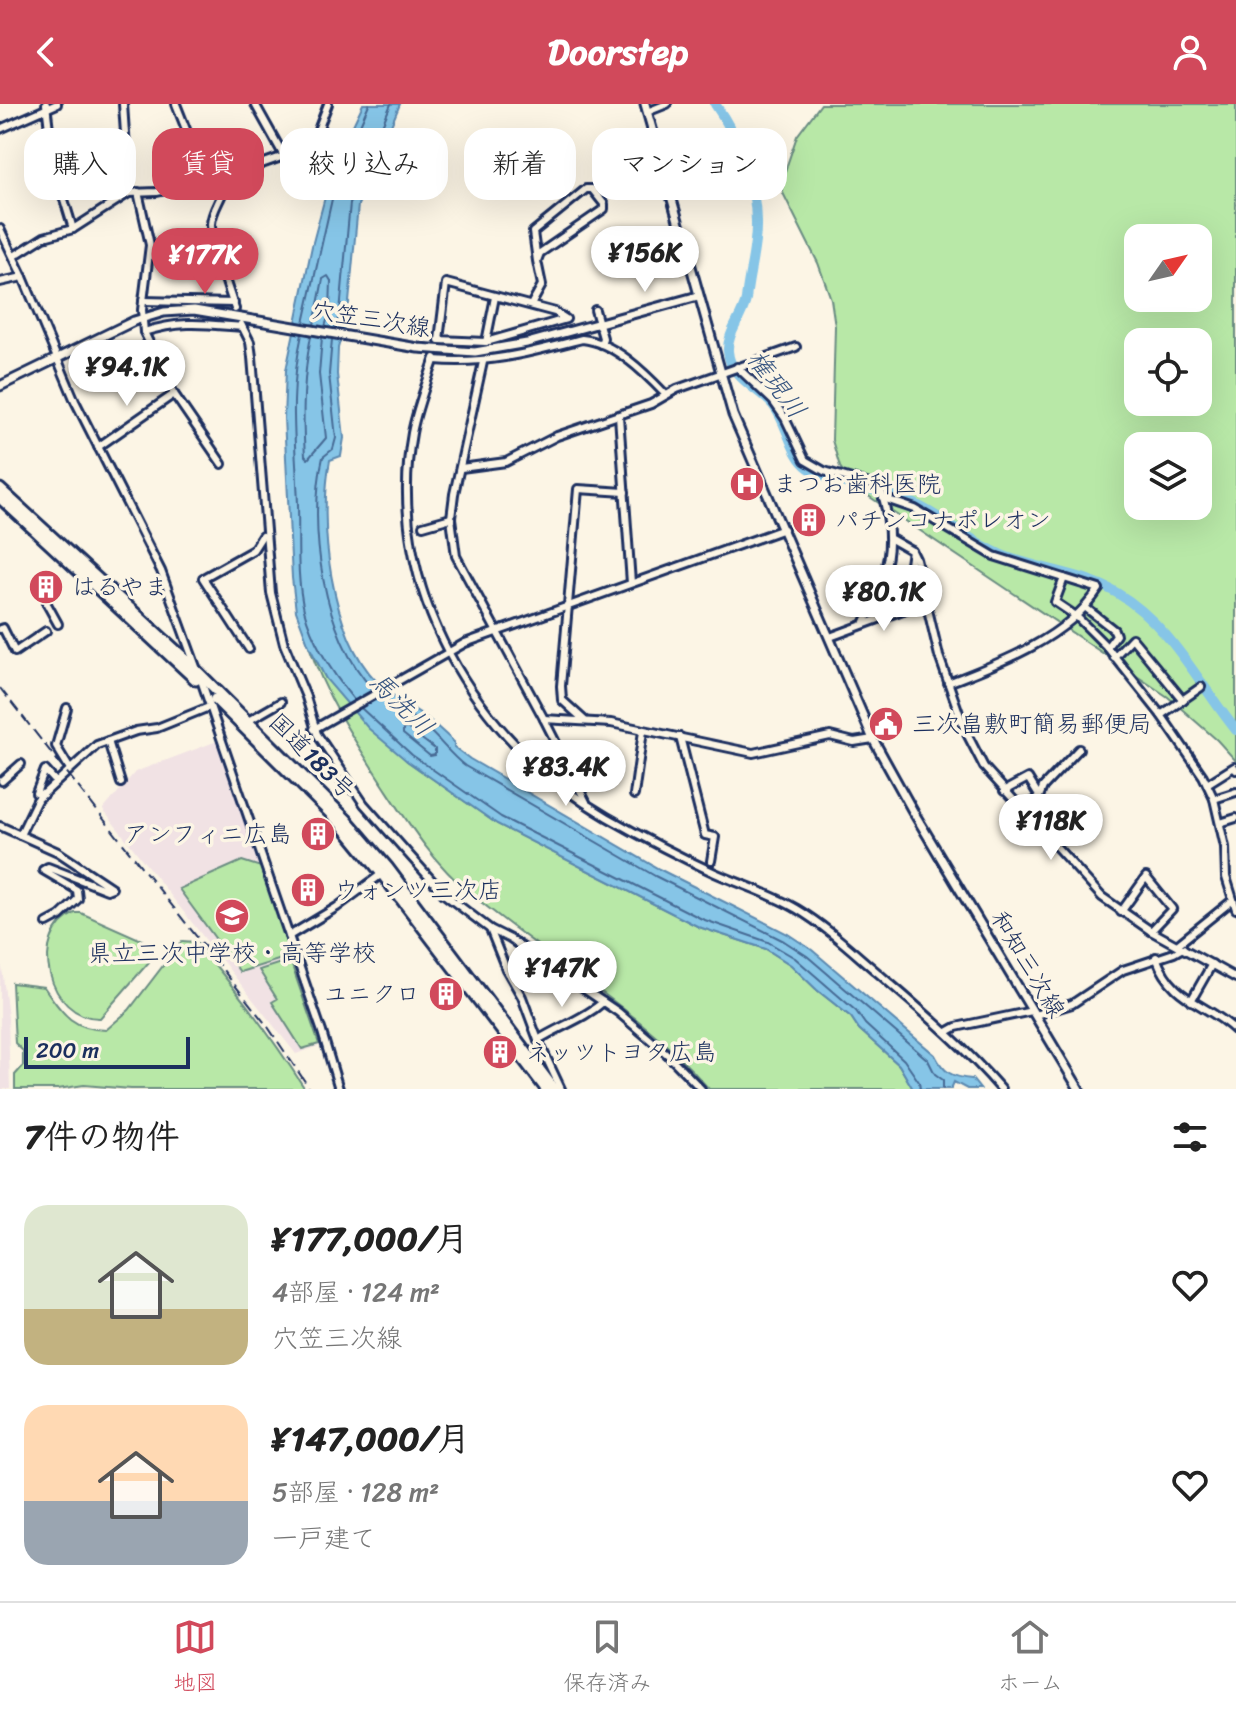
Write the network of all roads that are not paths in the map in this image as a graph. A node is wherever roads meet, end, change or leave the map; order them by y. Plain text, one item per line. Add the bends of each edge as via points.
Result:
1 (57, 104) edge
2 (123, 104) edge
3 (176, 104) edge
4 (255, 104) edge
5 (328, 104) edge
6 (667, 104) edge
7 (46, 106) edge
8 (646, 108) edge
9 (125, 128) edge
10 (185, 128) edge
11 (319, 128) edge
12 (0, 129) edge
13 (280, 149) edge
14 (138, 192) joint
15 (152, 192) edge
16 (118, 200) edge
17 (219, 200) edge
18 (0, 229) edge
19 (73, 229) junction
20 (14, 256) junction
21 (537, 261) junction
22 (23, 277) junction
23 (0, 282) edge
24 (698, 296) junction
25 (495, 297) junction
26 (143, 301) junction
27 (531, 305) junction
28 (595, 310) dead end
29 (142, 318) junction
30 (600, 322) junction
31 (144, 332) junction
32 (486, 342) junction
33 (601, 344) junction
34 (796, 347) dead end
35 (57, 358) junction
36 (483, 362) junction
37 (730, 371) junction
38 (0, 386) edge
39 (174, 394) junction
40 (665, 394) junction
41 (619, 416) junction
42 (98, 447) junction
43 (222, 464) dead end
44 (461, 468) junction
45 (0, 489) edge
46 (625, 492) junction
47 (883, 497) junction
48 (0, 498) edge
49 (451, 518) junction
50 (423, 526) dead end
51 (784, 529) junction
52 (262, 536) dead end
53 (891, 539) junction
54 (912, 551) junction
55 (1064, 578) junction
56 (631, 583) junction
57 (927, 601) junction
58 (47, 604) dead end
59 (567, 606) junction
60 (1086, 608) junction
61 (903, 610) junction
62 (1076, 616) junction
63 (58, 624) dead end
64 (864, 624) junction
65 (0, 629) edge
66 (46, 631) dead end
67 (496, 632) junction
68 (830, 637) junction
69 (188, 645) junction
70 (1107, 647) junction
71 (249, 649) dead end
72 (176, 650) junction
73 (444, 654) junction
74 (1114, 657) junction
75 (198, 674) junction
76 (948, 683) junction
77 (1201, 687) dead end
78 (204, 688) junction
79 (1183, 700) junction
80 (281, 702) dead end
81 (209, 707) junction
82 (67, 708) dead end
83 (1161, 715) junction
84 (235, 718) junction
85 (544, 719) junction
86 (584, 720) junction
87 (248, 721) junction
88 (216, 726) junction
89 (314, 729) junction
90 (643, 731) junction
91 (680, 737) junction
92 (873, 739) junction
93 (108, 741) junction
94 (1079, 749) dead end
95 (21, 764) dead end
96 (328, 765) dead end
97 (70, 769) junction
98 (1236, 770) edge
99 (2, 781) dead end
100 (56, 782) junction
101 (121, 783) dead end
102 (1207, 784) junction
103 (1004, 791) junction
104 (1236, 792) edge
105 (357, 793) junction
106 (43, 794) junction
107 (634, 795) dead end
108 (1039, 797) junction
109 (1214, 799) junction
110 (586, 804) junction
111 (1023, 810) junction
112 (1236, 818) edge
113 (1220, 823) junction
114 (0, 826) edge
115 (20, 835) junction
116 (711, 861) dead end
117 (385, 871) junction
118 (1234, 899) edge
119 (1236, 909) edge
120 (1121, 912) junction
121 (47, 923) dead end
122 (490, 929) junction
123 (1151, 931) junction
124 (289, 936) junction
125 (1180, 947) junction
126 (1156, 957) junction
127 (1212, 964) junction
128 (1236, 978) edge
129 (1191, 1001) junction
130 (603, 1002) junction
131 (1034, 1013) junction
132 (1236, 1031) edge
133 (947, 1032) junction
134 (538, 1040) junction
135 (554, 1088) edge
136 (339, 1089) edge
137 (701, 1089) edge
138 (1001, 1089) edge
139 (1079, 1089) edge

1 - 7 street
2 - 9 street
3 - 10 street
4 - 13 street
5 - 11 street
6 - 8 street
7 - 12 street
7 - 19 street via 53,163
8 - 24 main road, 和知三次線
14 - 15 street
14 - 26 street via 150,245
16 - 19 street
17 - 26 street via 212,237 234,306
18 - 20 street
19 - 20 street via 44,237
20 - 22 street
21 - 21 street via 545,248 604,209 592,189 533,232
21 - 27 street via 542,285
22 - 23 street
22 - 35 street
24 - 30 main road, 穴笠三次線
24 - 37 main road, 和知三次線
25 - 27 street
25 - 32 street
25 - 32 street via 446,283 439,340
26 - 29 street
27 - 32 street via 566,319
28 - 30 street
29 - 30 main road, 穴笠三次線 via 194,310 457,352 496,350
29 - 31 street
29 - 35 main road, 穴笠三次線
30 - 33 street
31 - 39 street
31 - 89 street via 189,322 242,326 250,342 271,593
33 - 36 street via 582,339
33 - 40 street via 638,367
34 - 37 street
35 - 38 main road, 穴笠三次線
35 - 42 street
36 - 44 street
36 - 73 street via 435,359 412,433 412,552
37 - 40 street
37 - 47 street via 773,401 805,460 880,487
37 - 51 main road, 和知三次線 via 743,442
39 - 42 street
39 - 43 street
40 - 41 street
41 - 44 street via 557,436 506,462
41 - 46 street
42 - 69 street via 161,571
44 - 49 street
45 - 72 highway, 国道183号
46 - 56 street
46 - 59 street via 578,489
47 - 53 street
47 - 55 street via 915,509 994,556
48 - 78 highway, 国道183号
49 - 50 street
49 - 67 street via 456,556
51 - 56 street
51 - 68 main road, 和知三次線
52 - 71 street via 253,550 203,578
53 - 54 street
53 - 64 street via 888,565
54 - 57 street
54 - 61 street
55 - 60 street via 1099,589
55 - 62 street via 1055,602
56 - 59 street
57 - 61 street
57 - 76 street
58 - 63 street
59 - 67 street
59 - 86 street via 562,700
60 - 62 street
60 - 70 street via 1114,630
61 - 64 street
62 - 70 street
62 - 76 street via 1047,638
64 - 68 street
65 - 66 street via 15,652
67 - 73 street
67 - 85 street
68 - 92 main road, 和知三次線
69 - 72 street
69 - 75 street
70 - 74 street
72 - 75 highway, 国道183号
73 - 89 street
73 - 110 street via 524,756
74 - 79 street via 1132,638
74 - 83 street
75 - 78 street
75 - 87 highway, 国道183号
76 - 103 street via 975,755
77 - 79 street
78 - 81 street
78 - 84 highway, 国道183号
79 - 83 street
80 - 87 street
81 - 88 street
81 - 93 street
82 - 97 street via 56,746
83 - 102 street
84 - 88 street via 225,715
84 - 117 highway, 国道183号
85 - 86 street
85 - 110 street
86 - 90 street
87 - 117 highway, 国道183号 via 327,799
88 - 124 street
89 - 105 street
90 - 91 street
90 - 107 street
91 - 92 street via 753,753 830,736 854,742
91 - 116 street via 705,835 717,840
92 - 131 main road, 和知三次線
93 - 97 street
93 - 101 street
94 - 108 street
95 - 99 street
96 - 105 street
97 - 100 street
98 - 102 street
100 - 106 street
100 - 106 street via 45,770 36,793
102 - 109 street
103 - 108 street via 1028,778
103 - 111 street
104 - 109 street
105 - 122 street via 444,894
106 - 115 street
108 - 111 street
109 - 113 street
110 - 133 street via 714,872 796,908
111 - 120 street
112 - 113 street
113 - 118 street
114 - 115 street
115 - 121 street via 58,852 112,888 48,867 43,870 77,890 78,899
117 - 124 street
117 - 135 highway, 国道183号
118 - 119 street
118 - 125 street
120 - 123 street
120 - 123 street via 1146,877 1172,909
122 - 130 street
122 - 134 street
123 - 125 street
124 - 136 street
125 - 126 street
125 - 127 street
126 - 129 street via 1169,983
126 - 131 street via 1123,970 1072,1004
127 - 128 street
127 - 129 street
129 - 132 street
130 - 134 street
130 - 137 street via 658,1045
131 - 133 street
131 - 139 main road, 和知三次線
133 - 138 street
134 - 135 street

